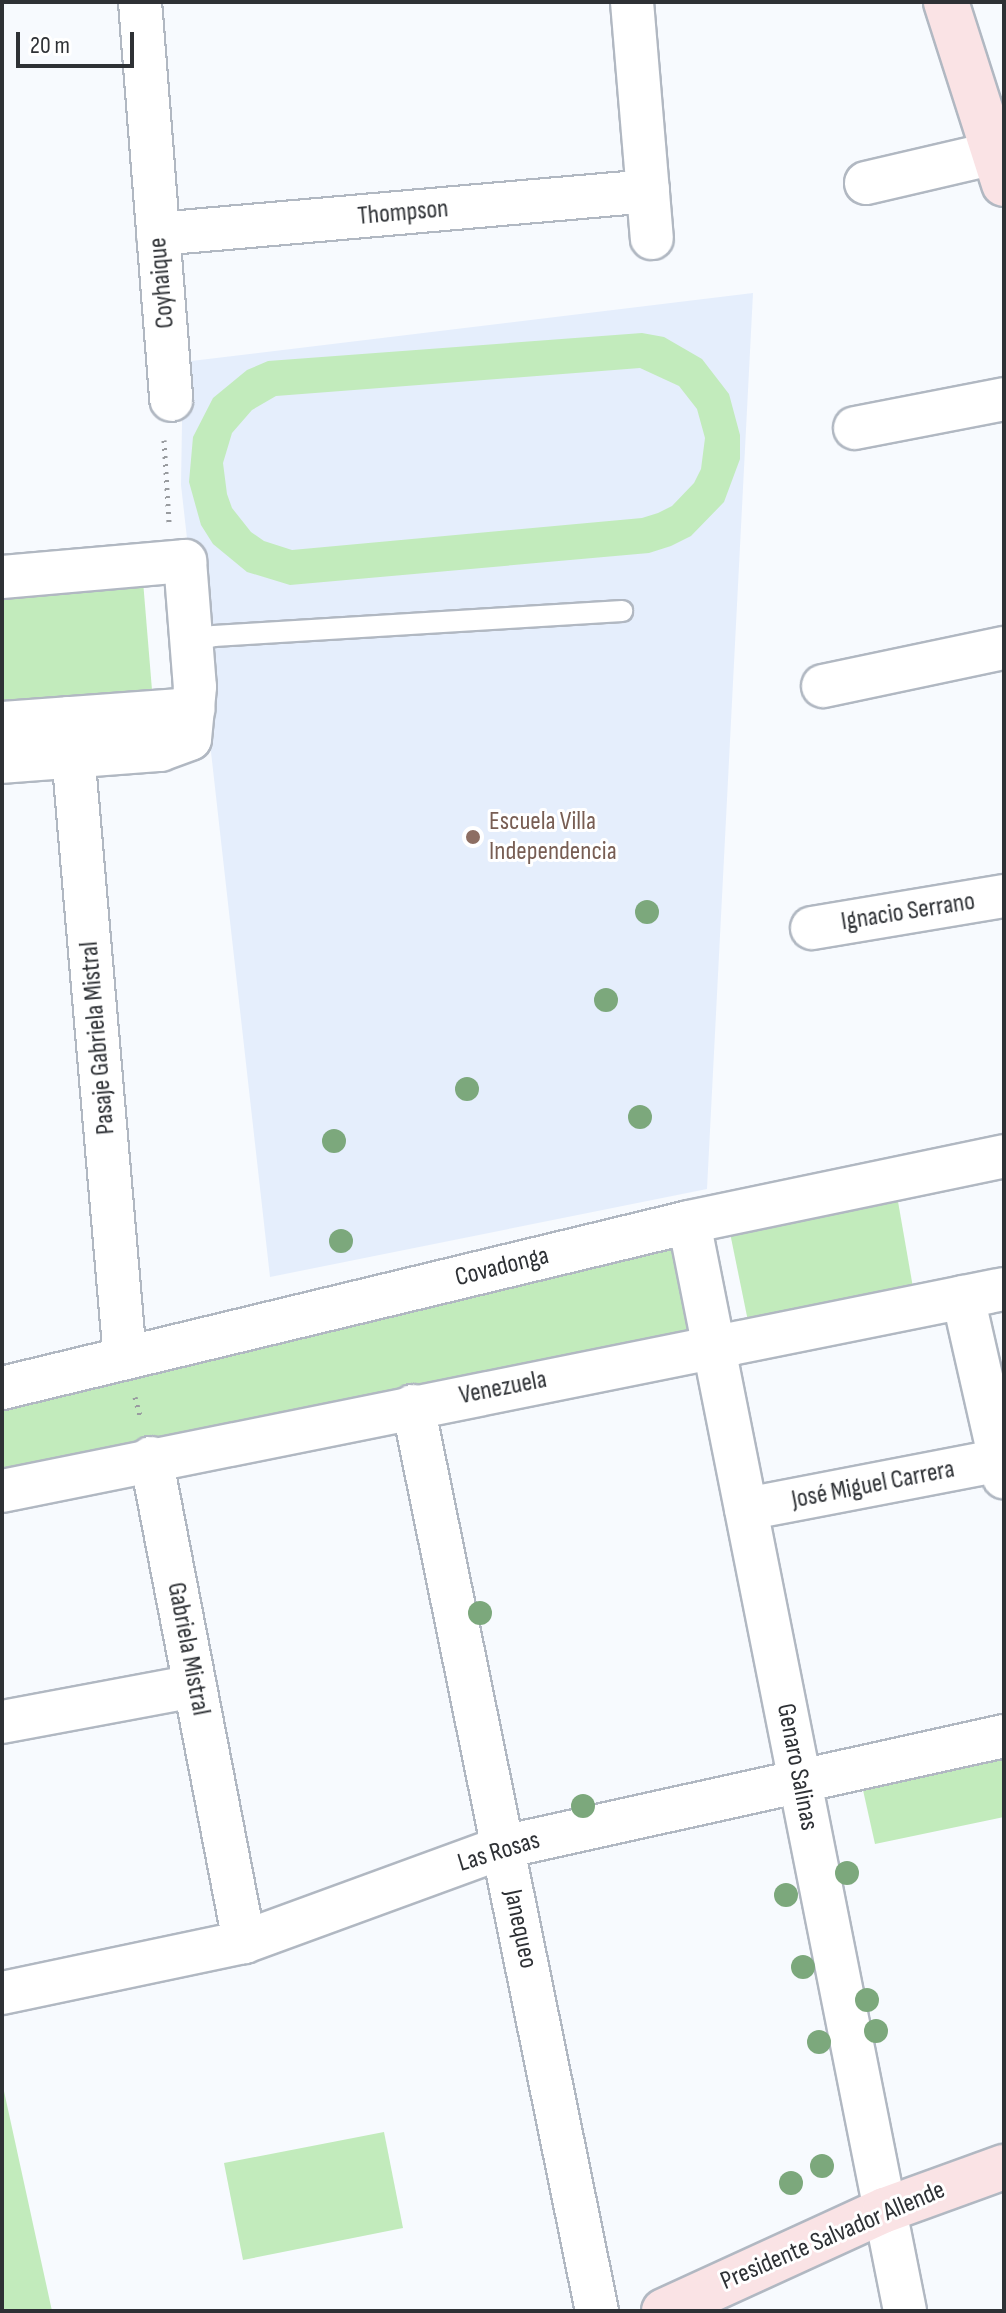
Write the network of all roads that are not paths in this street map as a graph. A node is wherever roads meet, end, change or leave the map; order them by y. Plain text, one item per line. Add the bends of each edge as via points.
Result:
1 (140, 2) edge
2 (632, 2) edge
3 (946, 2) edge
4 (1001, 163) edge
5 (866, 183) dead end
6 (648, 191) junction
7 (158, 234) junction
8 (652, 238) dead end
9 (1004, 399) edge
10 (171, 400) road end
11 (855, 428) dead end
12 (2, 577) edge
13 (622, 611) dead end
14 (193, 641) junction
15 (1004, 648) edge
16 (823, 686) dead end
17 (2, 723) edge
18 (72, 737) junction
19 (2, 762) edge
20 (1004, 896) edge
21 (812, 928) dead end
22 (1004, 1156) edge
23 (689, 1222) junction
24 (1004, 1289) edge
25 (963, 1297) junction
26 (713, 1346) junction
27 (125, 1358) junction
28 (2, 1388) edge
29 (413, 1406) junction
30 (151, 1458) junction
31 (1002, 1468) edge
32 (2, 1491) edge
33 (746, 1509) junction
34 (195, 1686) junction
35 (2, 1722) edge
36 (1004, 1736) edge
37 (800, 1781) junction
38 (503, 1847) junction
39 (244, 1942) junction
40 (2, 1993) edge
41 (1004, 2167) edge
42 (885, 2210) junction
43 (597, 2311) edge
44 (664, 2311) edge
45 (905, 2311) edge

1 - 7 street, Coyhaique
2 - 6 street
3 - 4 main road
4 - 5 street
6 - 7 street, Thompson
6 - 8 street
7 - 10 street, Coyhaique
9 - 11 street
12 - 14 street via 185,561
13 - 14 lane
14 - 18 street via 190,739 160,750
15 - 16 street
17 - 18 street
18 - 19 street
18 - 27 street, Pasaje Gabriela Mistral
20 - 21 street, Ignacio Serrano
22 - 23 street, Covadonga
23 - 26 street, Genaro Salinas
23 - 27 street, Covadonga
24 - 25 street, Venezuela
25 - 26 street, Venezuela
25 - 31 street
26 - 29 street, Venezuela
26 - 33 street, Genaro Salinas
27 - 28 street, Covadonga
29 - 30 street, Venezuela
29 - 38 street, Janequeo
30 - 32 street, Venezuela
30 - 34 street, Gabriela Mistral
31 - 33 street, José Miguel Carrera
33 - 37 street, Genaro Salinas
34 - 35 street
34 - 39 street, Gabriela Mistral
36 - 37 street, Las Rosas
37 - 38 street, Las Rosas
37 - 42 street, Genaro Salinas
38 - 39 street, Las Rosas
38 - 43 street, Janequeo
39 - 40 street, Las Rosas
41 - 42 main road, Presidente Salvador Allende
42 - 44 main road, Presidente Salvador Allende
42 - 45 street, Genaro Salinas

